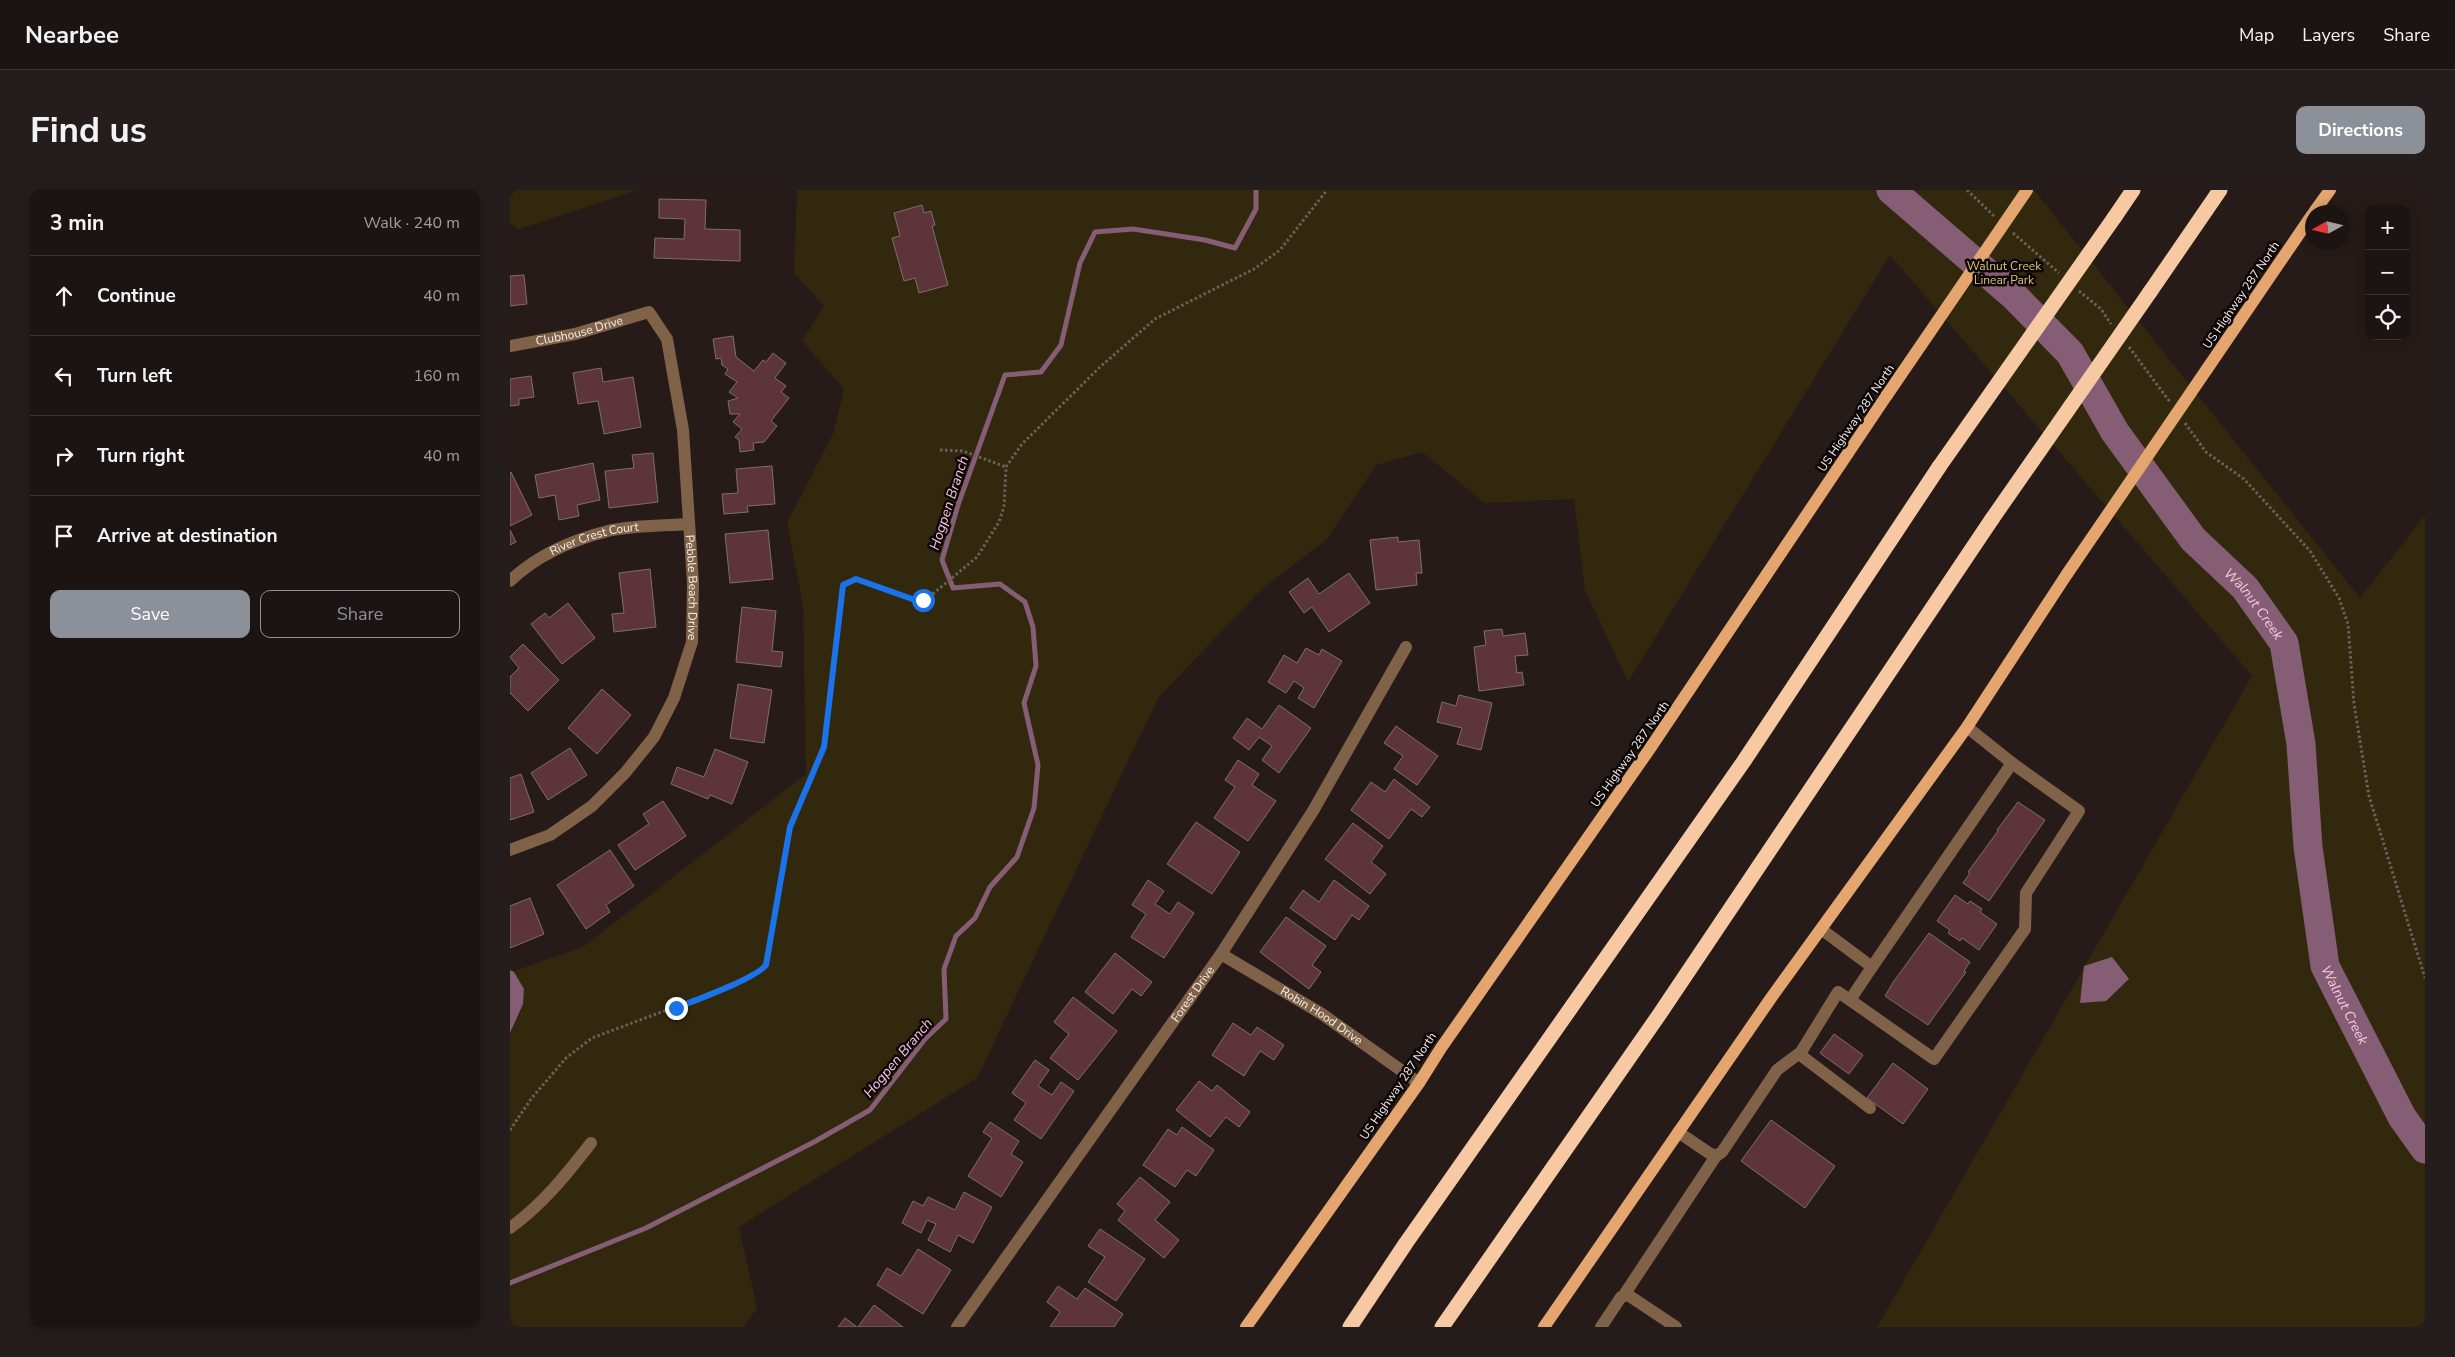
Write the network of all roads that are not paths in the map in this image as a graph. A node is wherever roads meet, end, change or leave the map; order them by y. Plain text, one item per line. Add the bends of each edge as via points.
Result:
1 (2027, 190) edge
2 (2133, 190) edge
3 (2220, 190) edge
4 (2330, 190) edge
5 (2320, 205) edge
6 (2305, 227) edge
7 (649, 312) joint
8 (510, 346) edge
9 (689, 524) junction
10 (510, 581) edge
11 (1406, 646) dead end
12 (1967, 727) junction
13 (2012, 763) junction
14 (510, 850) edge
15 (1821, 929) junction
16 (1221, 954) junction
17 (1872, 967) junction
18 (1850, 1000) junction
19 (1801, 1052) junction
20 (1419, 1083) junction
21 (1870, 1108) dead end
22 (1678, 1132) junction
23 (591, 1143) dead end
24 (1716, 1156) junction
25 (510, 1228) edge
26 (1624, 1296) junction
27 (957, 1327) edge
28 (1246, 1327) edge
29 (1350, 1327) edge
30 (1442, 1327) edge
31 (1544, 1327) edge
32 (1601, 1327) edge
33 (1676, 1327) edge

1 - 20 main road, US Highway 287 North, bridge via 1649,750
2 - 29 highway, bridge via 1939,467 1744,761
3 - 30 highway, bridge via 1992,520 1665,1007
4 - 5 main road, US Highway 287 North
6 - 12 main road, US Highway 287 North, bridge via 2067,574
7 - 8 street, Clubhouse Drive via 575,334
7 - 9 street, Pebble Beach Drive via 667,339 683,430
9 - 10 street, River Crest Court via 609,531 548,552
9 - 14 street, Pebble Beach Drive via 693,582 692,642 674,698 654,737 592,806 550,835
11 - 16 street, Forest Drive via 1313,811
12 - 13 street
12 - 15 main road, US Highway 287 North
13 - 17 street
13 - 18 street via 2079,811 2026,893 2025,929 1934,1058
15 - 17 street
15 - 22 main road, US Highway 287 North
16 - 20 street, Robin Hood Drive via 1322,1014
16 - 27 street, Forest Drive
17 - 18 street
18 - 19 street via 1838,992
19 - 21 street via 1803,1058
19 - 24 street via 1777,1070 1722,1152
20 - 28 main road, US Highway 287 North
22 - 24 street
22 - 31 main road, US Highway 287 North
23 - 25 street via 550,1195
24 - 26 street
26 - 32 street
26 - 33 street via 1628,1295

